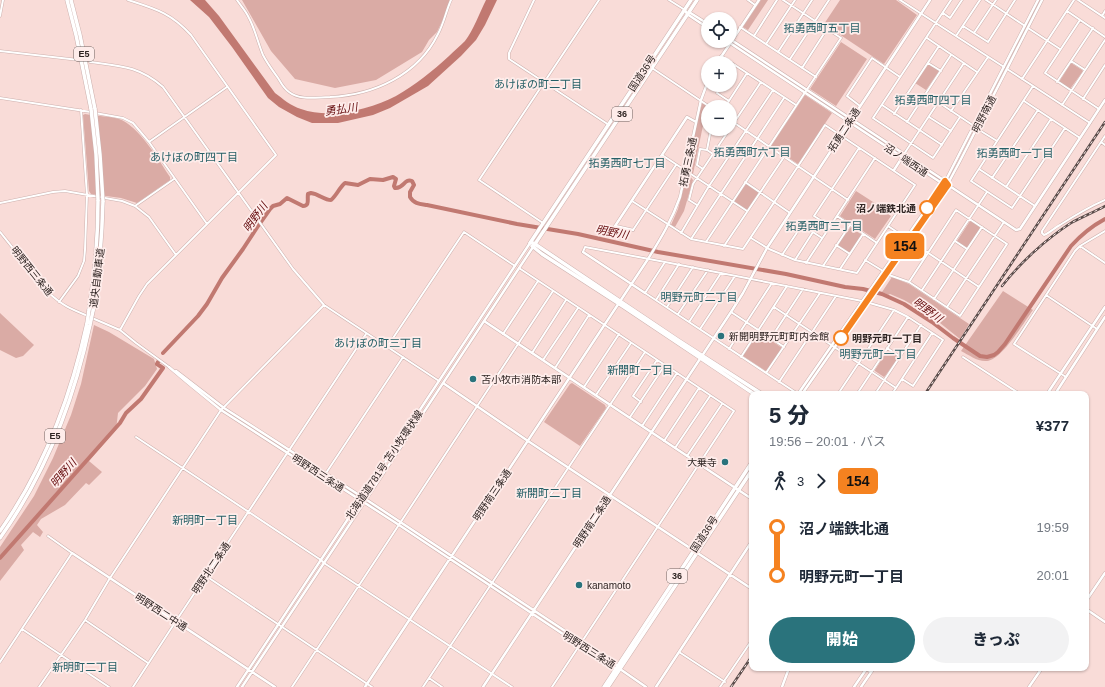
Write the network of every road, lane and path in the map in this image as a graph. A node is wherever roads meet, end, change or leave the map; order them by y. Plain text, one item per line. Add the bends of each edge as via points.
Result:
1 (3, 0) edge
2 (67, 0) edge
3 (71, 0) edge
4 (128, 0) edge
5 (237, 0) edge
6 (451, 0) edge
7 (534, 0) edge
8 (599, 0) edge
9 (669, 0) edge
10 (691, 0) edge
11 (697, 0) edge
12 (748, 0) edge
13 (759, 0) edge
14 (778, 0) edge
15 (783, 0) edge
16 (795, 0) edge
17 (812, 0) edge
18 (829, 0) edge
19 (900, 0) edge
20 (930, 0) edge
21 (951, 0) edge
22 (962, 0) edge
23 (980, 0) edge
24 (986, 0) edge
25 (996, 0) edge
26 (1016, 0) edge
27 (1038, 0) edge
28 (1042, 0) edge
29 (1074, 0) edge
30 (1078, 0) edge
31 (904, 1) edge
32 (993, 4) junction
33 (755, 5) junction
34 (791, 6) junction
35 (1067, 11) junction
36 (1105, 11) edge
37 (687, 12) junction
38 (803, 13) junction
39 (943, 13) junction
40 (921, 14) junction
41 (1007, 14) junction
42 (0, 16) edge
43 (1102, 16) junction
44 (1105, 18) edge
45 (701, 20) edge
46 (1080, 20) junction
47 (815, 21) junction
48 (701, 23) edge
49 (936, 24) junction
50 (963, 26) junction
51 (1026, 26) junction
52 (740, 27) junction
53 (1093, 28) junction
54 (827, 29) junction
55 (737, 31) edge
56 (974, 33) junction
57 (754, 36) junction
58 (956, 36) junction
59 (1105, 37) edge
60 (926, 38) junction
61 (1047, 40) junction
62 (1105, 40) edge
63 (766, 44) junction
64 (737, 46) edge
65 (939, 46) junction
66 (726, 48) edge
67 (1060, 49) junction
68 (0, 51) edge
69 (778, 52) junction
70 (952, 55) junction
71 (721, 56) edge
72 (988, 57) junction
73 (790, 59) junction
74 (78, 60) dead end
75 (90, 62) dead end
76 (1071, 62) junction
77 (928, 63) junction
78 (964, 63) junction
79 (648, 65) junction
80 (737, 66) edge
81 (1105, 66) edge
82 (652, 67) junction
83 (802, 68) junction
84 (885, 68) junction
85 (1005, 68) junction
86 (1085, 70) junction
87 (941, 71) junction
88 (977, 72) junction
89 (747, 73) junction
90 (816, 77) junction
91 (900, 77) junction
92 (1022, 79) junction
93 (544, 82) junction
94 (761, 82) junction
95 (1057, 82) junction
96 (1033, 86) junction
97 (227, 87) junction
98 (773, 90) junction
99 (806, 91) junction
100 (1071, 91) junction
101 (704, 92) edge
102 (717, 92) edge
103 (0, 98) edge
104 (784, 98) junction
105 (1083, 99) junction
106 (701, 100) junction
107 (727, 100) edge
108 (730, 100) edge
109 (1105, 100) edge
110 (1024, 101) junction
111 (938, 102) junction
112 (882, 105) junction
113 (1062, 105) junction
114 (796, 106) junction
115 (860, 106) junction
116 (93, 109) junction
117 (1099, 109) junction
118 (81, 110) junction
119 (1038, 110) junction
120 (951, 111) junction
121 (894, 114) junction
122 (185, 117) junction
123 (929, 117) junction
124 (960, 117) junction
125 (737, 118) edge
126 (1051, 119) junction
127 (850, 121) junction
128 (696, 122) junction
129 (907, 122) junction
130 (1090, 123) junction
131 (609, 124) junction
132 (737, 125) edge
133 (613, 127) junction
134 (975, 127) junction
135 (1065, 128) junction
136 (920, 130) junction
137 (746, 131) junction
138 (951, 131) junction
139 (710, 136) edge
140 (725, 136) edge
141 (841, 136) junction
142 (1105, 136) edge
143 (1080, 138) junction
144 (757, 139) junction
145 (997, 141) junction
146 (149, 142) junction
147 (1101, 142) junction
148 (912, 143) junction
149 (942, 145) junction
150 (1105, 145) edge
151 (769, 147) junction
152 (859, 148) junction
153 (707, 150) junction
154 (713, 154) junction
155 (662, 155) junction
156 (903, 155) junction
157 (784, 157) junction
158 (875, 158) junction
159 (676, 165) junction
160 (798, 167) junction
161 (703, 169) junction
162 (979, 169) junction
163 (894, 170) junction
164 (686, 172) junction
165 (814, 177) junction
166 (992, 178) junction
167 (174, 179) junction
168 (697, 179) junction
169 (745, 182) junction
170 (944, 182) junction
171 (948, 185) junction
172 (709, 186) junction
173 (1006, 187) junction
174 (832, 189) junction
175 (760, 192) junction
176 (987, 192) junction
177 (239, 193) junction
178 (721, 194) junction
179 (87, 196) junction
180 (1020, 196) junction
181 (632, 200) junction
182 (848, 200) junction
183 (1105, 200) edge
184 (732, 202) junction
185 (774, 202) junction
186 (0, 203) edge
187 (697, 205) junction
188 (978, 205) junction
189 (135, 206) junction
190 (1035, 206) junction
191 (646, 210) junction
192 (747, 211) junction
193 (790, 212) junction
194 (837, 216) junction
195 (970, 219) junction
196 (1004, 222) junction
197 (207, 224) junction
198 (542, 225) junction
199 (669, 225) junction
200 (850, 225) junction
201 (830, 226) junction
202 (888, 226) junction
203 (982, 227) junction
204 (633, 230) joint
205 (1105, 231) edge
206 (0, 232) edge
207 (813, 232) junction
208 (681, 233) junction
209 (864, 234) junction
210 (995, 236) junction
211 (751, 238) junction
212 (822, 238) junction
213 (691, 239) junction
214 (906, 239) junction
215 (909, 241) junction
216 (955, 241) junction
217 (706, 242) junction
218 (530, 243) junction
219 (877, 243) junction
220 (836, 245) junction
221 (534, 246) junction
222 (724, 246) junction
223 (1080, 246) junction
224 (767, 248) junction
225 (967, 249) junction
226 (583, 252) joint
227 (850, 254) junction
228 (928, 254) junction
229 (176, 255) junction
230 (782, 255) junction
231 (648, 259) junction
232 (795, 260) junction
233 (865, 260) junction
234 (665, 262) junction
235 (941, 262) junction
236 (1105, 262) edge
237 (806, 263) junction
238 (679, 264) junction
239 (515, 266) junction
240 (823, 266) junction
241 (693, 267) junction
242 (519, 268) junction
243 (708, 270) junction
244 (840, 270) junction
245 (954, 270) junction
246 (883, 272) junction
247 (721, 273) junction
248 (886, 274) junction
249 (735, 276) junction
250 (751, 277) junction
251 (966, 278) junction
252 (538, 281) junction
253 (909, 282) junction
254 (632, 284) junction
255 (772, 284) junction
256 (787, 286) junction
257 (979, 287) junction
258 (803, 290) junction
259 (922, 290) junction
260 (553, 291) junction
261 (645, 293) junction
262 (820, 293) junction
263 (1046, 295) junction
264 (836, 296) junction
265 (934, 299) junction
266 (567, 300) junction
267 (656, 300) junction
268 (863, 300) junction
269 (867, 301) junction
270 (58, 302) junction
271 (620, 302) junction
272 (324, 305) junction
273 (667, 307) junction
274 (774, 307) junction
275 (947, 307) junction
276 (1105, 307) edge
277 (578, 308) junction
278 (894, 310) junction
279 (731, 312) junction
280 (678, 314) junction
281 (589, 315) junction
282 (787, 315) junction
283 (908, 317) junction
284 (1105, 318) edge
285 (480, 319) junction
286 (484, 321) junction
287 (689, 322) junction
288 (747, 322) junction
289 (88, 324) junction
290 (799, 324) junction
291 (604, 325) junction
292 (921, 325) junction
293 (1092, 326) junction
294 (700, 329) junction
295 (1098, 329) junction
296 (120, 330) junction
297 (758, 330) junction
298 (812, 332) junction
299 (932, 332) junction
300 (366, 334) junction
301 (503, 334) junction
302 (619, 334) junction
303 (714, 338) junction
304 (771, 338) junction
305 (631, 343) junction
306 (518, 344) junction
307 (834, 346) junction
308 (387, 347) junction
309 (784, 347) junction
310 (887, 348) junction
311 (729, 349) junction
312 (645, 352) junction
313 (532, 353) junction
314 (402, 357) junction
315 (701, 357) junction
316 (741, 357) junction
317 (900, 357) junction
318 (963, 357) dead end
319 (543, 360) junction
320 (657, 360) junction
321 (859, 363) junction
322 (665, 365) junction
323 (169, 367) joint
324 (554, 368) junction
325 (871, 372) junction
326 (677, 373) junction
327 (766, 374) junction
328 (1061, 374) junction
329 (1066, 377) junction
330 (569, 378) junction
331 (812, 378) junction
332 (686, 379) junction
333 (902, 379) junction
334 (884, 380) junction
335 (439, 381) junction
336 (779, 382) junction
337 (443, 384) junction
338 (584, 387) junction
339 (699, 388) junction
340 (896, 388) junction
341 (750, 391) edge
342 (757, 391) edge
343 (793, 391) edge
344 (801, 391) edge
345 (804, 391) edge
346 (840, 391) edge
347 (859, 391) edge
348 (877, 391) edge
349 (894, 391) edge
350 (1015, 391) edge
351 (1050, 391) edge
352 (1056, 391) edge
353 (596, 395) junction
354 (710, 396) junction
355 (641, 402) junction
356 (722, 403) junction
357 (610, 404) junction
358 (477, 406) junction
359 (222, 409) junction
360 (630, 417) junction
361 (642, 426) junction
362 (651, 432) junction
363 (136, 437) dead end
364 (528, 441) junction
365 (664, 441) junction
366 (675, 448) junction
367 (288, 451) junction
368 (687, 456) junction
369 (699, 464) junction
370 (569, 467) junction
371 (749, 467) edge
372 (183, 468) junction
373 (326, 474) junction
374 (749, 474) edge
375 (324, 477) junction
376 (737, 489) junction
377 (610, 495) junction
378 (749, 496) edge
379 (361, 498) junction
380 (366, 500) junction
381 (364, 503) junction
382 (249, 511) junction
383 (400, 524) junction
384 (658, 527) junction
385 (0, 531) edge
386 (48, 536) dead end
387 (0, 538) edge
388 (749, 546) edge
389 (696, 551) junction
390 (72, 553) junction
391 (451, 557) junction
392 (321, 560) junction
393 (324, 563) junction
394 (1105, 573) edge
395 (730, 574) junction
396 (206, 576) junction
397 (110, 578) junction
398 (491, 584) junction
399 (358, 586) junction
400 (749, 587) edge
401 (1089, 597) edge
402 (1089, 611) edge
403 (533, 612) junction
404 (84, 620) junction
405 (410, 620) junction
406 (176, 621) junction
407 (1105, 622) edge
408 (278, 624) junction
409 (282, 627) junction
410 (22, 629) junction
411 (581, 644) junction
412 (749, 645) edge
413 (450, 647) junction
414 (316, 650) junction
415 (679, 652) junction
416 (60, 654) junction
417 (0, 662) edge
418 (148, 663) junction
419 (618, 668) junction
420 (248, 669) junction
421 (788, 671) edge
422 (864, 671) edge
423 (1040, 671) edge
424 (252, 672) junction
425 (871, 672) edge
426 (492, 674) junction
427 (429, 678) junction
428 (725, 682) junction
429 (366, 685) edge
430 (39, 687) edge
431 (109, 687) edge
432 (133, 687) edge
433 (237, 687) edge
434 (242, 687) edge
435 (275, 687) edge
436 (292, 687) edge
437 (372, 687) edge
438 (423, 687) edge
439 (442, 687) edge
440 (483, 687) edge
441 (512, 687) edge
442 (552, 687) edge
443 (604, 687) edge
444 (608, 687) edge
445 (646, 687) edge
446 (656, 687) edge
447 (720, 687) edge
448 (782, 687) edge
449 (854, 687) edge
450 (861, 687) edge
451 (1029, 687) edge

1 - 42 street
2 - 116 highway, 道央自動車道 / E5
3 - 116 highway, 道央自動車道 / E5
4 - 97 street via 155,8 179,23 192,35
5 - 6 street via 249,18 263,55 282,84 294,96 305,98 362,93 403,74 431,46 438,35
7 - 93 street via 509,53 509,59
8 - 93 street
9 - 37 street
10 - 37 highway, 国道36号 / 36
11 - 37 highway, 国道36号 / 36
12 - 33 street
13 - 33 street
14 - 57 street
15 - 34 street
16 - 34 street
17 - 38 street
18 - 47 street
19 - 31 street
20 - 40 street, 拓勇二条通
21 - 39 street
22 - 39 street via 950,18
23 - 50 street
24 - 32 street
25 - 32 street
26 - 41 street
27 - 51 street, 明野南通
28 - 51 street, 明野南通
29 - 35 street
30 - 43 street
31 - 40 street
32 - 41 street
32 - 56 street
33 - 52 street
34 - 38 street
34 - 63 street
35 - 46 street
35 - 61 street
36 - 43 street
37 - 45 street
37 - 48 street
37 - 79 highway, 国道36号 / 36
37 - 82 highway, 国道36号 / 36
38 - 47 street
38 - 69 street
39 - 49 street
40 - 49 street
40 - 84 street, 拓勇二条通
41 - 51 street
41 - 56 street via 988,42
43 - 44 street
46 - 53 street
46 - 67 street
47 - 54 street
47 - 73 street
49 - 58 street
49 - 60 street
50 - 56 street
50 - 58 street
51 - 61 street
51 - 85 street, 明野南通
52 - 55 street
52 - 57 street
53 - 59 street
53 - 76 street
54 - 83 street
54 - 90 street via 841,38
57 - 63 street
58 - 72 street
60 - 65 street
60 - 91 street
61 - 67 street
61 - 92 street
62 - 86 street
63 - 69 street
64 - 99 street, 沼ノ端西通
65 - 70 street
65 - 77 street
66 - 71 street
67 - 95 street via 1045,73
68 - 74 street
69 - 73 street
70 - 78 street
70 - 87 street
72 - 85 street
72 - 88 street
73 - 83 street
75 - 122 street via 137,70 147,75 163,87
76 - 86 street
76 - 95 street
77 - 87 street
77 - 121 street
78 - 88 street
78 - 111 street
79 - 82 street
79 - 131 highway, 国道36号 / 36
80 - 89 street
81 - 105 street
82 - 106 street
82 - 133 highway, 国道36号 / 36
83 - 90 street
84 - 91 street
84 - 115 street, 拓勇二条通
84 - 115 street via 872,58 847,96
85 - 92 street
85 - 134 street, 明野南通
86 - 100 street
87 - 129 street
88 - 120 street
89 - 94 street
89 - 108 street
90 - 99 street
91 - 112 street
92 - 96 street
93 - 131 street
93 - 198 street via 479,180
94 - 98 street
94 - 125 street
95 - 100 street
96 - 110 street
96 - 113 street
97 - 122 street
97 - 177 street via 276,155
98 - 104 street
98 - 137 street
99 - 114 street
99 - 127 street, 沼ノ端西通
100 - 105 street
100 - 113 street
101 - 106 street, 拓勇三条通
102 - 107 street
103 - 118 street
104 - 114 street
104 - 144 street
105 - 117 street
106 - 128 street, 拓勇三条通
109 - 117 street
110 - 119 street
110 - 145 street
111 - 120 street
111 - 123 street
112 - 121 street
112 - 148 street via 873,118
113 - 130 street
114 - 151 street
115 - 127 street, 拓勇二条通
116 - 289 highway, 道央自動車道 / E5, bridge via 101,201
117 - 130 street
118 - 146 street via 124,118
118 - 179 street
119 - 126 street
119 - 166 street
120 - 124 street
121 - 129 street
122 - 146 street
122 - 177 street
123 - 136 street
123 - 138 street
124 - 134 street
124 - 138 street
126 - 135 street
126 - 173 street
127 - 141 street, 拓勇二条通
127 - 156 street, 沼ノ端西通
128 - 155 street via 687,117
128 - 164 street, 拓勇三条通
129 - 136 street
130 - 143 street
131 - 133 street
131 - 198 highway, 国道36号 / 36
132 - 137 street
133 - 221 highway, 国道36号 / 36
134 - 145 street
134 - 170 street, 明野南通
134 - 171 street, 明野南通
135 - 143 street
135 - 180 street
136 - 148 street
136 - 149 street
137 - 144 street
137 - 172 street
138 - 149 street
139 - 153 street
140 - 154 street
141 - 152 street
141 - 160 street via 825,126
141 - 165 street, 拓勇二条通
142 - 147 street
143 - 190 street
144 - 151 street
144 - 178 street
145 - 162 street
146 - 167 street
147 - 150 street
147 - 183 street via 1042,234
148 - 149 street via 933,158
148 - 156 street
151 - 157 street
151 - 169 street
152 - 158 street
152 - 174 street
153 - 154 street
153 - 161 street via 700,149 697,165
154 - 161 street
155 - 159 street
155 - 181 street
156 - 163 street
156 - 170 street, 沼ノ端西通
157 - 160 street
157 - 175 street
158 - 163 street
158 - 182 street
159 - 164 street
159 - 191 street
160 - 165 street
160 - 185 street
161 - 168 street
162 - 166 street
162 - 176 street via 970,180
163 - 202 street via 915,185
164 - 168 street
164 - 199 street, 拓勇三条通
165 - 174 street
165 - 193 street, 拓勇二条通
166 - 173 street
167 - 189 street
167 - 197 street
168 - 172 street
168 - 187 street via 689,200
169 - 175 street
169 - 184 street
170 - 171 street, 沼ノ端西通
170 - 214 street, 明野南通
171 - 188 street
171 - 215 street, 明野南通
172 - 178 street
172 - 187 street
173 - 180 street
174 - 182 street
174 - 201 street via 814,216
175 - 185 street
175 - 192 street
176 - 180 street via 1012,208
176 - 188 street
177 - 197 street
177 - 272 street via 293,269
178 - 184 street
178 - 213 street
179 - 186 street via 65,191
179 - 189 street via 122,201
179 - 270 street via 84,261 78,276
180 - 190 street
181 - 191 street
181 - 204 street via 615,226
182 - 194 street
184 - 192 street
184 - 217 street
185 - 193 street
185 - 211 street
187 - 208 street
188 - 195 street
188 - 196 street
189 - 229 street via 149,217
190 - 196 street via 1020,229
191 - 199 street
191 - 204 street
192 - 222 street
193 - 224 street, 拓勇二条通
194 - 200 street
194 - 201 street
195 - 203 street
195 - 216 street
195 - 228 street via 956,210
196 - 210 street
197 - 229 street
198 - 218 highway, 国道36号 / 36
199 - 208 street
199 - 231 street, 拓勇三条通
200 - 209 street
200 - 220 street
201 - 212 street
202 - 214 street
202 - 219 street
203 - 210 street
203 - 225 street
205 - 223 street
206 - 270 street, 明野西三条通
207 - 212 street
207 - 230 street via 802,225
207 - 232 street
208 - 213 street
209 - 219 street
209 - 227 street
210 - 251 street
210 - 257 street via 1007,244
211 - 222 street via 743,249
211 - 224 street
212 - 237 street
213 - 217 street
214 - 215 street
214 - 246 street, 明野南通
215 - 228 street
215 - 248 street, 明野南通
216 - 225 street
216 - 235 street
217 - 222 street
218 - 221 highway
218 - 239 street, 北海道道781号 苫小牧環状線
219 - 233 street
220 - 227 street
220 - 240 street
221 - 242 street, 北海道道781号 苫小牧環状線
221 - 271 highway
223 - 236 street
223 - 263 street
224 - 230 street
224 - 250 street, 拓勇二条通
225 - 245 street
226 - 231 street via 585,247
226 - 254 street
227 - 244 street
228 - 235 street
228 - 253 street
229 - 296 street via 138,296
230 - 232 street
231 - 234 street
231 - 254 street
232 - 237 street
233 - 244 street via 857,273
233 - 246 street
234 - 238 street
234 - 261 street
235 - 245 street
235 - 259 street
237 - 240 street
238 - 241 street
238 - 267 street
239 - 285 street, 北海道道781号 苫小牧環状線
239 - 308 street via 464,232
240 - 244 street
241 - 243 street
241 - 273 street
242 - 252 street
242 - 286 street, 北海道道781号 苫小牧環状線
243 - 247 street
243 - 280 street
245 - 251 street
245 - 265 street
246 - 248 street
246 - 268 street, 明野南通
247 - 249 street
247 - 287 street
248 - 253 street
248 - 269 street, 明野南通
249 - 250 street
249 - 294 street
250 - 255 street
250 - 279 street
251 - 257 street
251 - 275 street
252 - 260 street
252 - 301 street
253 - 259 street
254 - 261 street
254 - 271 street
255 - 256 street
255 - 288 street
256 - 258 street
256 - 274 street
257 - 275 street via 960,316
258 - 262 street
258 - 282 street
259 - 265 street
260 - 266 street
260 - 306 street
261 - 267 street
262 - 264 street
262 - 290 street
263 - 293 street
263 - 328 street via 1014,344
264 - 268 street
264 - 298 street
265 - 275 street
266 - 277 street
266 - 313 street
267 - 273 street
268 - 269 street
268 - 307 street
269 - 278 street
269 - 307 street
270 - 296 street, 明野西三条通
271 - 291 street, 明野南三条通
271 - 315 highway
272 - 300 street
272 - 359 street
273 - 280 street
274 - 282 street
274 - 297 street
276 - 293 street
277 - 281 street
277 - 319 street
278 - 283 street
278 - 321 street
279 - 288 street
279 - 303 street
280 - 287 street
281 - 291 street
281 - 324 street
282 - 290 street
282 - 304 street
283 - 292 street
283 - 310 street
284 - 295 street
285 - 286 street
285 - 335 street, 北海道道781号 苫小牧環状線
286 - 301 street
286 - 337 street, 北海道道781号 苫小牧環状線
287 - 294 street
288 - 297 street
288 - 311 street
289 - 385 highway, 道央自動車道 / E5 via 53,432 26,488
289 - 387 highway, 道央自動車道 / E5 via 73,390 48,455
290 - 298 street
290 - 309 street
291 - 302 street
291 - 330 street, 明野南三条通
292 - 299 street
292 - 317 street
293 - 295 street
293 - 328 street
294 - 303 street
295 - 329 street
296 - 323 street, 明野西三条通
297 - 304 street
297 - 316 street
298 - 307 street
298 - 336 street
299 - 333 street
299 - 333 street via 943,340 913,386
300 - 308 street
300 - 367 street, 明野北二条通
301 - 306 street
302 - 305 street
302 - 338 street
303 - 311 street
303 - 315 street
304 - 309 street
305 - 312 street
305 - 353 street
306 - 313 street
306 - 358 street
307 - 321 street
307 - 331 street
308 - 314 street
309 - 327 street
310 - 317 street
310 - 325 street
311 - 316 street
312 - 320 street
312 - 357 street
313 - 319 street
314 - 335 street
314 - 373 street
315 - 332 street, 明野南二条通
315 - 341 highway
315 - 342 highway
316 - 327 street
317 - 334 street
318 - 350 street
319 - 324 street
320 - 322 street
320 - 355 street via 633,396
321 - 325 street
321 - 346 street
322 - 326 street
322 - 355 street
323 - 359 street, 明野西三条通
324 - 330 street
325 - 334 street
325 - 347 street
326 - 332 street
326 - 361 street
327 - 336 street
328 - 329 street
328 - 351 street
329 - 352 street
330 - 338 street
330 - 364 street, 明野南三条通
331 - 344 street
331 - 345 street
332 - 339 street
332 - 362 street, 明野南二条通
333 - 340 street
334 - 340 street
334 - 348 street
335 - 337 street
335 - 379 street, 北海道道781号 苫小牧環状線
336 - 343 street
337 - 358 street
337 - 380 street, 北海道道781号 苫小牧環状線
338 - 353 street
339 - 354 street
339 - 365 street
340 - 349 street
353 - 357 street
354 - 356 street
354 - 366 street
355 - 360 street
356 - 368 street
356 - 369 street via 734,411
357 - 360 street
357 - 370 street
358 - 364 street
358 - 383 street
359 - 367 street, 明野西三条通
359 - 372 street
360 - 361 street
361 - 362 street
362 - 365 street
362 - 377 street, 明野南二条通
363 - 372 street
364 - 370 street
364 - 391 street, 明野南三条通
365 - 366 street
366 - 368 street
367 - 373 street, 明野西三条通
367 - 375 street, 明野西三条通
367 - 382 street, 明野北二条通
368 - 369 street
369 - 376 street
369 - 384 street
370 - 377 street
370 - 398 street
371 - 376 highway, 国道36号 / 36
372 - 382 street
372 - 397 street
373 - 375 street
373 - 379 street, 明野西三条通
374 - 376 highway, 国道36号 / 36
375 - 379 street, 明野西三条通
376 - 378 street
376 - 389 highway, 国道36号 / 36
377 - 384 street
377 - 403 street, 明野南二条通
379 - 380 street, 明野西三条通
379 - 381 street, 明野西三条通
379 - 392 street, 北海道道781号 苫小牧環状線
380 - 381 street, 北海道道781号 苫小牧環状線
380 - 383 street, 明野西三条通
381 - 383 street, 明野西三条通
381 - 393 street, 北海道道781号 苫小牧環状線
382 - 392 street
382 - 396 street, 明野北二条通
383 - 391 street, 明野西三条通
383 - 399 street
384 - 389 street
384 - 411 street
386 - 390 street, 明野西二中通
388 - 395 street
389 - 395 street
389 - 419 highway, 国道36号 / 36
390 - 397 street, 明野西二中通
390 - 410 street
391 - 398 street, 明野西三条通
391 - 405 street, 明野南三条通
392 - 393 street
392 - 408 street, 北海道道781号 苫小牧環状線
393 - 399 street
393 - 409 street, 北海道道781号 苫小牧環状線
394 - 401 street
395 - 400 street
395 - 415 street
396 - 406 street, 明野北二条通
396 - 408 street
397 - 404 street
397 - 406 street, 明野西二中通
398 - 403 street, 明野西三条通
398 - 413 street
399 - 405 street
399 - 414 street
402 - 407 street
403 - 411 street, 明野西三条通
403 - 426 street, 明野南二条通
404 - 416 street
404 - 418 street
405 - 413 street
405 - 429 street, 明野南三条通
406 - 418 street, 明野北二条通
406 - 420 street, 明野西二中通
408 - 409 street
408 - 420 street, 北海道道781号 苫小牧環状線
409 - 414 street
409 - 424 street, 北海道道781号 苫小牧環状線
410 - 416 street
410 - 417 street
411 - 419 street, 明野西三条通
411 - 442 street
412 - 428 street
413 - 426 street
413 - 427 street
414 - 429 street
414 - 436 street
415 - 428 street
415 - 446 street
416 - 430 street
416 - 431 street
418 - 432 street, 明野北二条通
419 - 443 highway, 国道36号 / 36
419 - 444 highway, 国道36号 / 36
419 - 445 street, 明野西三条通
420 - 424 street, 明野西二中通
420 - 433 street, 北海道道781号 苫小牧環状線
421 - 448 street
422 - 449 street
423 - 451 street
424 - 434 street, 北海道道781号 苫小牧環状線
424 - 435 street, 明野西二中通
425 - 450 street
426 - 440 street, 明野南二条通
426 - 441 street
427 - 438 street
427 - 439 street
428 - 447 street
429 - 437 street

